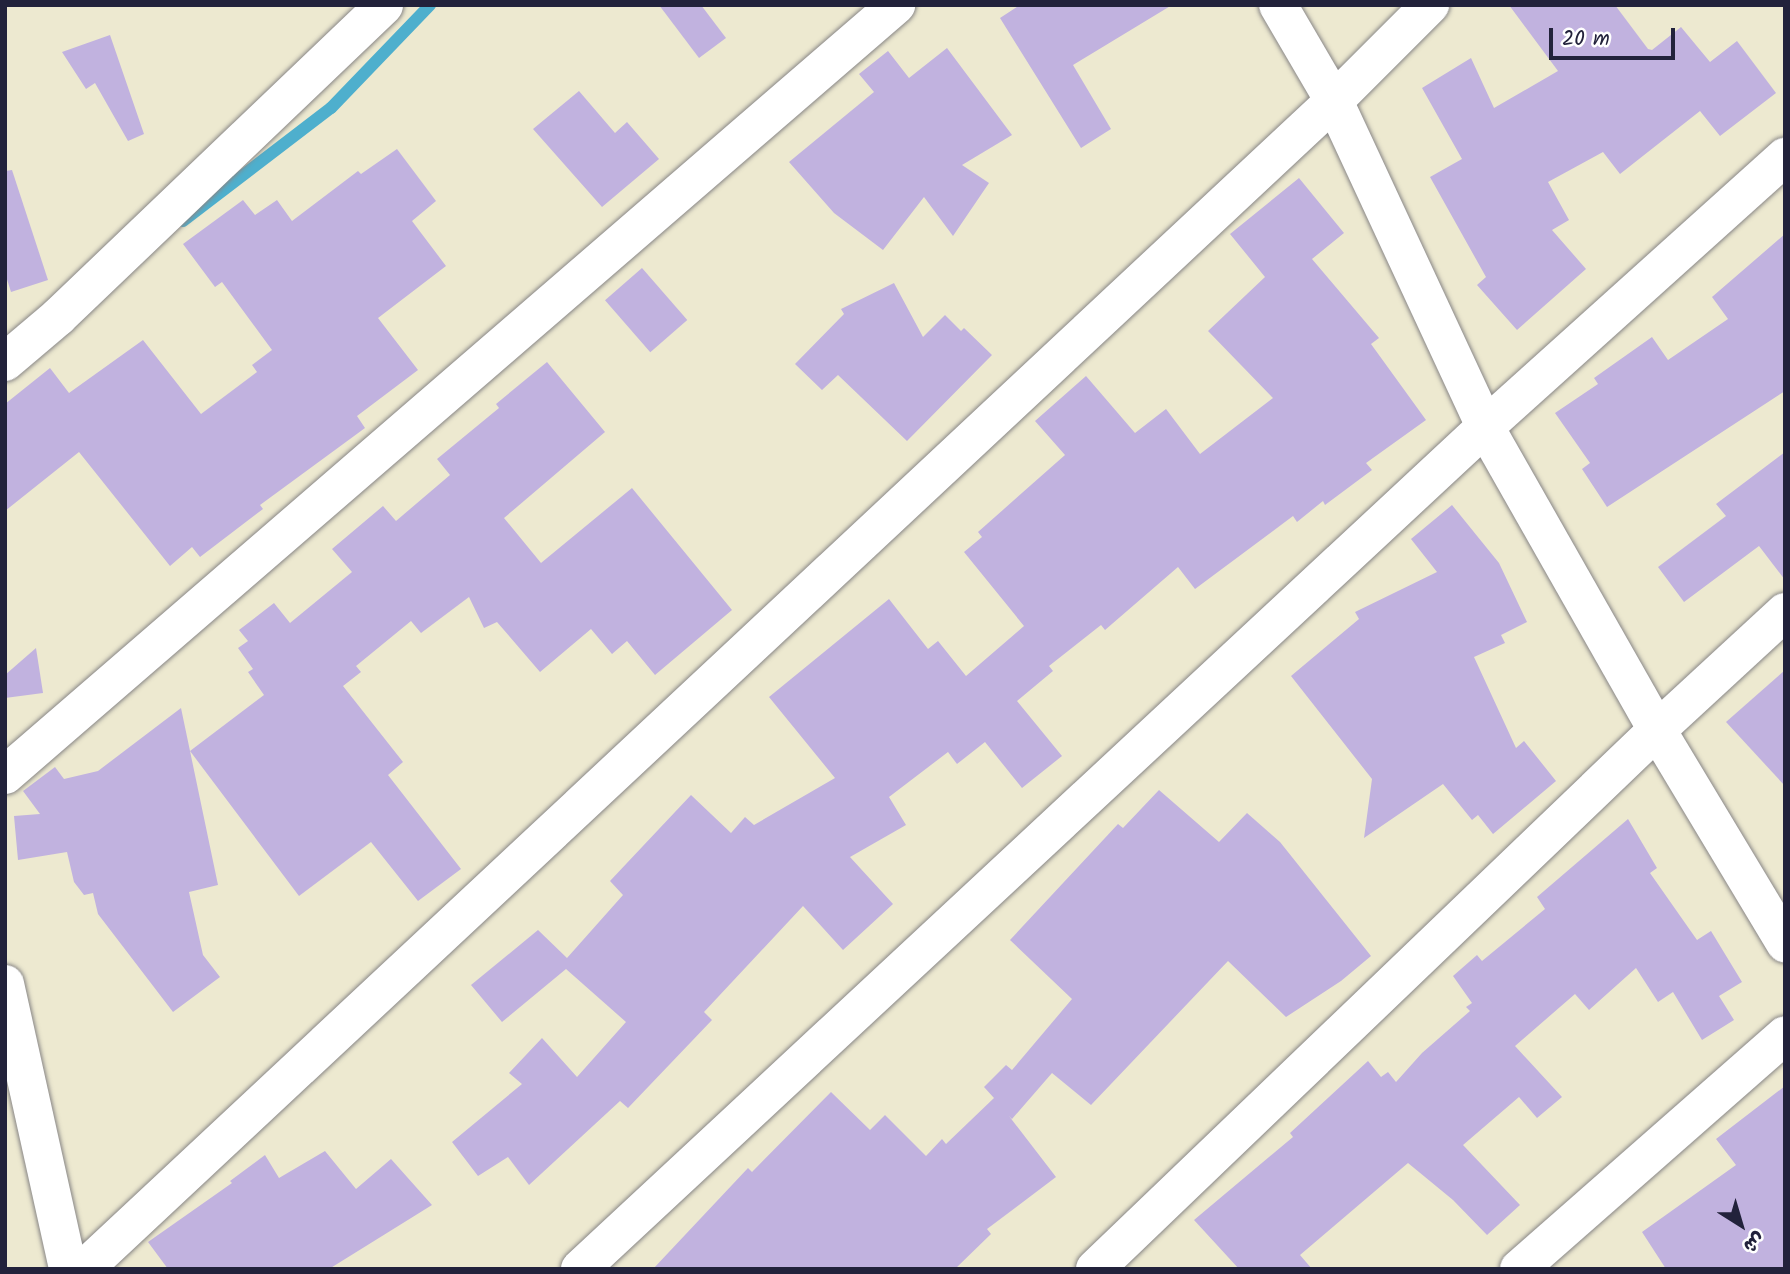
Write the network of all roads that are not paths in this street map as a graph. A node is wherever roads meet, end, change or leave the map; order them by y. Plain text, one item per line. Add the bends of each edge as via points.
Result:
1 (384, 5) edge
2 (896, 5) edge
3 (1278, 5) edge
4 (1430, 5) edge
5 (1334, 101) junction
6 (1785, 158) edge
7 (5, 362) edge
8 (1485, 427) junction
9 (1785, 612) edge
10 (1657, 730) junction
11 (5, 775) edge
12 (1785, 943) edge
13 (5, 984) edge
14 (1785, 1035) edge
15 (68, 1269) edge
16 (84, 1269) edge
17 (580, 1269) edge
18 (1095, 1269) edge
19 (1519, 1269) edge

1 - 7 street via 58,317
2 - 11 street
3 - 5 street
4 - 5 street
5 - 8 street
5 - 16 street
6 - 8 street
8 - 10 street
8 - 17 street
9 - 10 street
10 - 12 street
10 - 18 street
13 - 15 street
14 - 19 street

